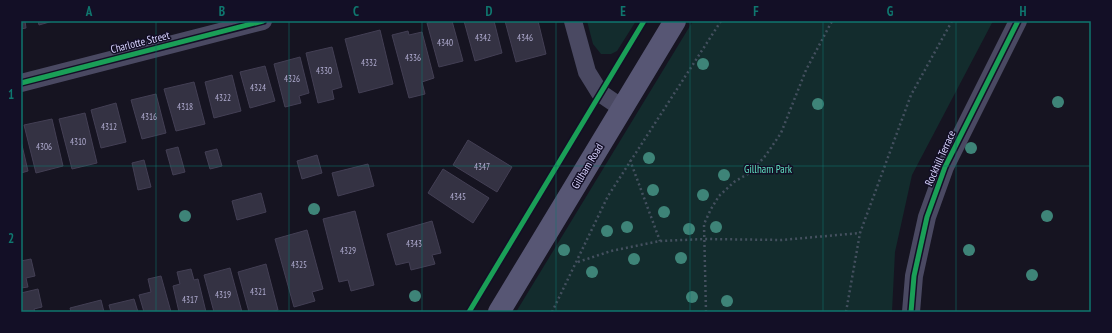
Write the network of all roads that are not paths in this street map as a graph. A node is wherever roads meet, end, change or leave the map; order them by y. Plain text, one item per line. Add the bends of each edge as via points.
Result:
1 (263, 21) edge
2 (573, 21) edge
3 (675, 21) edge
4 (1018, 21) edge
5 (21, 83) edge
6 (622, 108) junction
7 (499, 312) edge
8 (911, 312) edge

1 - 5 street, Charlotte Street
2 - 6 street via 587,72 600,93
3 - 6 main road, Gillham Road
4 - 8 street, Rockhill Terrace via 942,174 927,216 915,268
6 - 7 main road, Gillham Road

